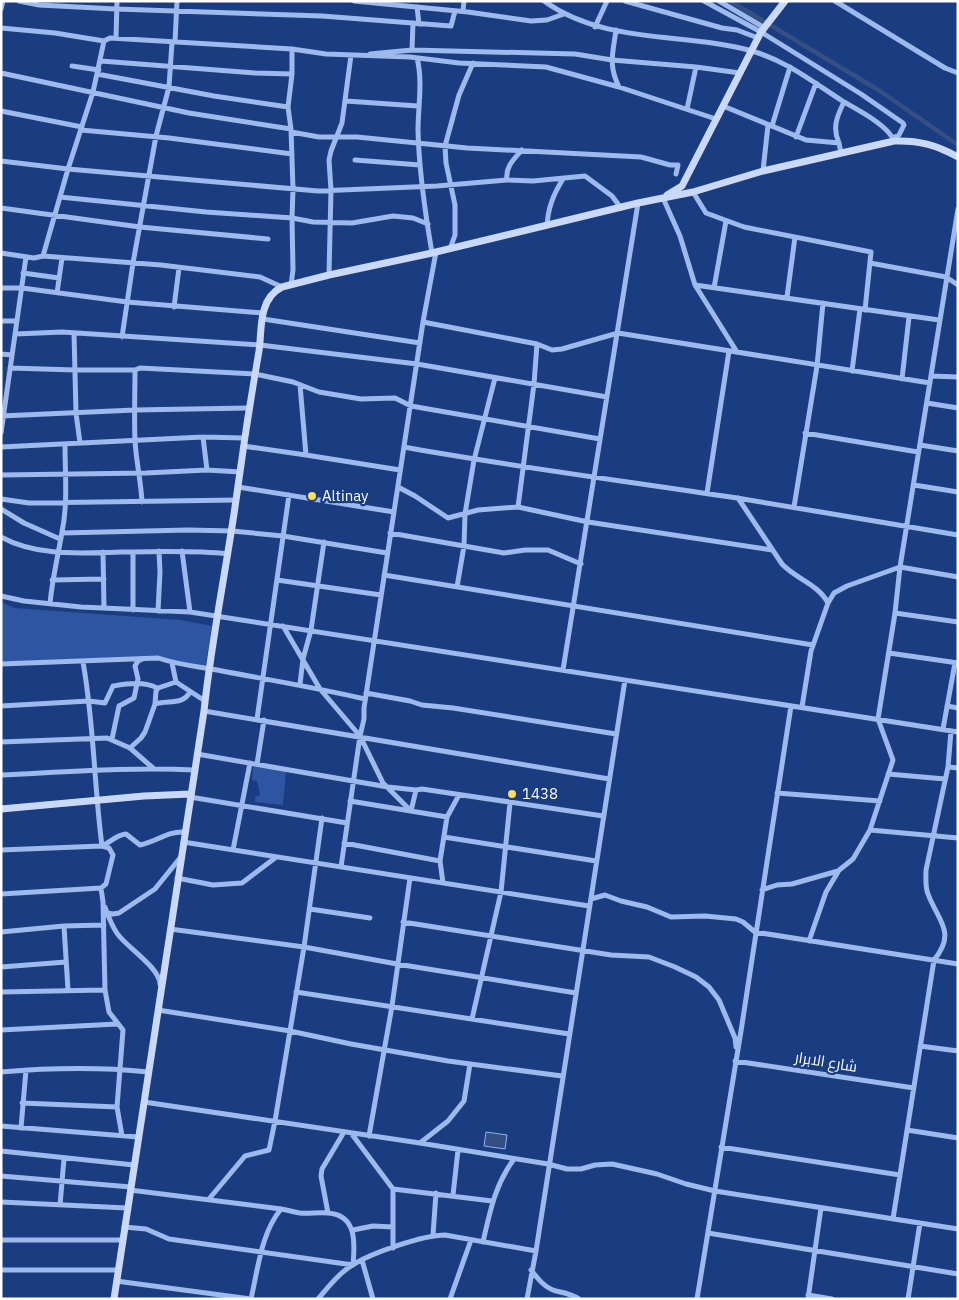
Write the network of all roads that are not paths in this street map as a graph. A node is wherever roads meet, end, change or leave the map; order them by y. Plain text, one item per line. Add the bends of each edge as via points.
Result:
1 (2, 1) edge
2 (19, 1) edge
3 (117, 1) edge
4 (177, 1) edge
5 (354, 1) edge
6 (464, 1) edge
7 (544, 1) edge
8 (607, 1) edge
9 (625, 1) edge
10 (704, 1) edge
11 (719, 1) edge
12 (785, 1) edge
13 (835, 1) edge
14 (70, 4) edge
15 (417, 7) junction
16 (116, 9) junction
17 (1, 10) edge
18 (455, 11) junction
19 (463, 11) junction
20 (177, 12) junction
21 (564, 14) junction
22 (412, 23) junction
23 (419, 24) junction
24 (595, 27) junction
25 (1, 28) edge
26 (616, 30) junction
27 (762, 33) junction
28 (116, 38) junction
29 (104, 41) junction
30 (174, 42) junction
31 (292, 49) junction
32 (412, 50) junction
33 (752, 51) junction
34 (352, 55) junction
35 (362, 55) junction
36 (417, 58) junction
37 (612, 60) junction
38 (101, 61) junction
39 (473, 63) junction
40 (72, 66) dead end
41 (696, 66) junction
42 (171, 67) junction
43 (790, 67) junction
44 (98, 72) junction
45 (1, 73) edge
46 (740, 73) junction
47 (958, 73) edge
48 (292, 74) junction
49 (816, 83) junction
50 (168, 87) junction
51 (620, 87) junction
52 (93, 92) junction
53 (346, 101) junction
54 (844, 102) junction
55 (418, 106) junction
56 (723, 106) junction
57 (164, 107) junction
58 (288, 107) junction
59 (687, 109) junction
60 (1, 111) edge
61 (716, 119) junction
62 (770, 126) junction
63 (82, 128) junction
64 (291, 130) junction
65 (156, 136) junction
66 (338, 136) junction
67 (796, 137) junction
68 (894, 140) junction
69 (839, 143) junction
70 (419, 144) junction
71 (445, 146) junction
72 (522, 150) junction
73 (840, 153) junction
74 (292, 154) junction
75 (958, 157) edge
76 (355, 160) dead end
77 (1, 161) edge
78 (420, 165) junction
79 (68, 169) junction
80 (763, 171) junction
81 (676, 174) dead end
82 (149, 176) junction
83 (563, 179) junction
84 (507, 180) junction
85 (451, 186) junction
86 (421, 187) junction
87 (293, 189) junction
88 (331, 190) junction
89 (693, 192) junction
90 (60, 197) junction
91 (663, 198) junction
92 (638, 203) junction
93 (143, 206) junction
94 (1, 208) edge
95 (621, 208) junction
96 (958, 209) edge
97 (54, 216) junction
98 (292, 218) junction
99 (726, 221) junction
100 (330, 223) junction
101 (428, 224) junction
102 (547, 226) junction
103 (140, 227) junction
104 (795, 237) junction
105 (268, 239) dead end
106 (450, 249) junction
107 (434, 252) junction
108 (1, 253) edge
109 (43, 256) junction
110 (26, 257) junction
111 (62, 258) junction
112 (870, 263) junction
113 (133, 264) junction
114 (179, 268) junction
115 (23, 273) junction
116 (329, 275) junction
117 (946, 277) junction
118 (59, 278) junction
119 (291, 285) junction
120 (696, 285) junction
121 (958, 285) edge
122 (282, 287) junction
123 (1, 288) edge
124 (22, 288) junction
125 (714, 288) junction
126 (57, 292) junction
127 (787, 297) junction
128 (127, 302) junction
129 (823, 303) junction
130 (174, 307) junction
131 (863, 310) junction
132 (263, 316) junction
133 (909, 316) junction
134 (1, 320) edge
135 (939, 320) junction
136 (17, 321) junction
137 (423, 322) junction
138 (74, 333) junction
139 (16, 334) junction
140 (618, 334) junction
141 (122, 337) junction
142 (420, 343) junction
143 (537, 344) junction
144 (260, 345) junction
145 (729, 351) junction
146 (737, 352) junction
147 (1, 354) edge
148 (12, 355) junction
149 (417, 364) junction
150 (817, 366) junction
151 (10, 368) junction
152 (75, 370) junction
153 (136, 370) junction
154 (852, 371) junction
155 (255, 374) junction
156 (931, 376) junction
157 (958, 377) edge
158 (495, 378) junction
159 (902, 379) junction
160 (930, 383) junction
161 (534, 384) junction
162 (300, 385) junction
163 (1, 388) edge
164 (8, 389) junction
165 (607, 397) junction
166 (927, 403) junction
167 (411, 406) junction
168 (249, 408) junction
169 (958, 408) edge
170 (135, 410) junction
171 (76, 413) junction
172 (3, 416) edge
173 (485, 418) junction
174 (528, 427) junction
175 (1, 433) edge
176 (805, 434) junction
177 (203, 437) junction
178 (244, 438) junction
179 (600, 439) junction
180 (135, 440) junction
181 (80, 443) junction
182 (65, 444) junction
183 (920, 445) junction
184 (243, 446) junction
185 (1, 447) edge
186 (404, 447) junction
187 (958, 451) edge
188 (918, 452) junction
189 (306, 454) junction
190 (474, 460) junction
191 (524, 465) junction
192 (207, 470) junction
193 (400, 470) junction
194 (240, 472) junction
195 (138, 473) junction
196 (65, 474) junction
197 (1, 475) edge
198 (594, 476) junction
199 (914, 485) junction
200 (238, 487) junction
201 (398, 487) junction
202 (958, 492) edge
203 (707, 493) junction
204 (289, 495) junction
205 (738, 498) junction
206 (1, 500) edge
207 (236, 500) junction
208 (65, 502) junction
209 (142, 502) junction
210 (518, 507) junction
211 (794, 507) junction
212 (1, 509) edge
213 (394, 512) junction
214 (466, 514) junction
215 (588, 522) junction
216 (907, 526) junction
217 (232, 531) junction
218 (390, 533) junction
219 (958, 535) edge
220 (61, 536) junction
221 (283, 536) junction
222 (1, 537) edge
223 (324, 542) junction
224 (464, 546) junction
225 (772, 550) junction
226 (58, 551) junction
227 (159, 551) junction
228 (182, 551) junction
229 (103, 552) junction
230 (132, 552) junction
231 (387, 553) junction
232 (228, 554) junction
233 (580, 564) junction
234 (900, 567) junction
235 (384, 575) junction
236 (958, 577) edge
237 (104, 579) junction
238 (52, 580) junction
239 (277, 580) junction
240 (318, 586) junction
241 (457, 587) junction
242 (381, 595) junction
243 (1, 596) edge
244 (828, 603) junction
245 (50, 604) junction
246 (574, 606) junction
247 (104, 608) junction
248 (134, 610) junction
249 (158, 611) junction
250 (190, 612) junction
251 (895, 613) junction
252 (217, 617) junction
253 (958, 622) edge
254 (270, 624) junction
255 (283, 626) junction
256 (311, 630) junction
257 (374, 640) junction
258 (813, 646) junction
259 (889, 653) junction
260 (146, 658) junction
261 (303, 659) junction
262 (83, 662) junction
263 (172, 663) junction
264 (956, 663) edge
265 (1, 664) edge
266 (209, 669) junction
267 (564, 670) junction
268 (263, 679) junction
269 (625, 680) junction
270 (176, 682) junction
271 (137, 684) junction
272 (300, 684) junction
273 (156, 688) junction
274 (320, 689) junction
275 (190, 692) junction
276 (365, 696) junction
277 (89, 701) junction
278 (205, 701) junction
279 (155, 704) junction
280 (1, 706) edge
281 (790, 706) junction
282 (947, 706) junction
283 (802, 707) junction
284 (958, 708) edge
285 (204, 711) junction
286 (258, 719) junction
287 (878, 719) junction
288 (264, 720) junction
289 (943, 729) junction
290 (951, 731) junction
291 (958, 732) edge
292 (616, 734) junction
293 (360, 736) junction
294 (93, 737) junction
295 (112, 739) junction
296 (1, 742) edge
297 (130, 748) junction
298 (197, 754) junction
299 (250, 763) junction
300 (257, 764) junction
301 (948, 767) junction
302 (153, 768) junction
303 (958, 768) edge
304 (95, 770) junction
305 (194, 770) junction
306 (888, 774) junction
307 (1, 775) edge
308 (609, 778) junction
309 (945, 778) junction
310 (353, 781) junction
311 (388, 787) junction
312 (416, 790) junction
313 (777, 793) junction
314 (459, 795) junction
315 (190, 796) junction
316 (96, 800) junction
317 (880, 801) junction
318 (350, 802) junction
319 (510, 803) junction
320 (241, 806) junction
321 (1, 809) edge
322 (411, 811) junction
323 (603, 816) junction
324 (447, 817) junction
325 (322, 818) junction
326 (347, 823) junction
327 (870, 830) junction
328 (184, 832) junction
329 (444, 837) junction
330 (933, 837) junction
331 (958, 838) edge
332 (183, 842) junction
333 (344, 843) junction
334 (102, 846) junction
335 (505, 846) junction
336 (1, 850) edge
337 (233, 850) junction
338 (278, 857) junction
339 (180, 858) junction
340 (440, 861) junction
341 (596, 861) junction
342 (316, 863) junction
343 (341, 867) junction
344 (838, 871) junction
345 (178, 878) junction
346 (410, 878) junction
347 (443, 883) junction
348 (101, 888) junction
349 (762, 890) junction
350 (501, 892) junction
351 (1, 894) edge
352 (590, 899) junction
353 (103, 902) junction
354 (589, 906) junction
355 (310, 909) junction
356 (107, 912) junction
357 (370, 918) dead end
358 (402, 922) junction
359 (64, 926) junction
360 (104, 926) junction
361 (170, 929) junction
362 (1, 932) edge
363 (755, 932) junction
364 (491, 937) junction
365 (809, 941) junction
366 (304, 947) junction
367 (582, 951) junction
368 (934, 960) junction
369 (66, 962) junction
370 (397, 964) junction
371 (958, 964) edge
372 (1, 967) edge
373 (482, 977) junction
374 (68, 990) junction
375 (105, 990) junction
376 (1, 992) edge
377 (160, 992) junction
378 (296, 992) junction
379 (576, 993) junction
380 (392, 1006) junction
381 (158, 1010) junction
382 (472, 1019) junction
383 (118, 1024) junction
384 (1, 1030) edge
385 (290, 1031) junction
386 (569, 1034) junction
387 (920, 1046) junction
388 (384, 1050) junction
389 (737, 1050) junction
390 (958, 1051) edge
391 (735, 1061) junction
392 (470, 1064) junction
393 (119, 1069) junction
394 (26, 1070) junction
395 (1, 1072) edge
396 (148, 1072) junction
397 (562, 1076) junction
398 (914, 1088) junction
399 (144, 1102) junction
400 (22, 1103) junction
401 (117, 1107) junction
402 (275, 1121) junction
403 (1, 1126) edge
404 (21, 1128) junction
405 (907, 1130) junction
406 (344, 1132) junction
407 (351, 1133) junction
408 (122, 1136) junction
409 (369, 1136) junction
410 (138, 1137) junction
411 (958, 1138) edge
412 (420, 1143) junction
413 (721, 1147) junction
414 (458, 1150) junction
415 (1, 1151) edge
416 (64, 1159) junction
417 (514, 1159) junction
418 (548, 1164) junction
419 (134, 1165) junction
420 (900, 1175) junction
421 (1, 1176) edge
422 (63, 1181) junction
423 (130, 1188) junction
424 (393, 1189) junction
425 (715, 1191) junction
426 (436, 1194) junction
427 (453, 1196) junction
428 (209, 1199) junction
429 (1, 1202) edge
430 (492, 1202) junction
431 (60, 1205) junction
432 (127, 1208) junction
433 (281, 1208) junction
434 (821, 1208) junction
435 (328, 1213) junction
436 (893, 1219) junction
437 (920, 1223) junction
438 (124, 1227) junction
439 (394, 1227) junction
440 (958, 1229) edge
441 (353, 1230) junction
442 (708, 1233) junction
443 (433, 1236) junction
444 (1, 1240) edge
445 (123, 1240) junction
446 (471, 1240) junction
447 (483, 1242) junction
448 (394, 1248) junction
449 (536, 1251) junction
450 (815, 1252) junction
451 (261, 1253) junction
452 (362, 1260) junction
453 (353, 1265) junction
454 (913, 1267) junction
455 (1, 1270) edge
456 (118, 1270) junction
457 (531, 1270) junction
458 (958, 1274) edge
459 (116, 1281) junction
460 (808, 1297) edge
461 (114, 1299) edge
462 (251, 1299) edge
463 (318, 1299) edge
464 (374, 1299) edge
465 (450, 1299) edge
466 (527, 1299) edge
467 (579, 1299) edge
468 (697, 1299) edge
469 (832, 1299) edge
470 (908, 1299) edge

1 - 17 street
2 - 14 street via 39,5
3 - 16 street
4 - 20 street
5 - 15 street
6 - 19 street
7 - 21 street
8 - 24 street
9 - 27 street via 722,28
10 - 27 street
11 - 27 street
12 - 27 street
13 - 47 street
14 - 16 street
15 - 18 street
15 - 23 street
16 - 20 street
16 - 28 street
18 - 19 street
18 - 23 street via 451,26
19 - 21 street via 537,21
20 - 22 street via 322,16
20 - 30 street
21 - 24 street
22 - 23 street
22 - 32 street
24 - 26 street
25 - 29 street
26 - 33 street
26 - 37 street
27 - 33 street
27 - 68 street via 903,123 901,133
28 - 29 street
28 - 30 street
29 - 38 street
30 - 31 street
30 - 42 street
31 - 34 street
31 - 48 street
32 - 35 street
32 - 37 street via 575,54
33 - 43 street
33 - 46 street
34 - 35 street
34 - 53 street
35 - 36 street
36 - 39 street
36 - 55 street via 420,72
37 - 41 street
37 - 51 street via 612,70
38 - 42 street
38 - 44 street
39 - 51 street via 546,68
39 - 71 street via 459,95
40 - 44 street
41 - 46 street
41 - 59 street
42 - 48 street
42 - 50 street
43 - 49 street
43 - 62 street
44 - 50 street
44 - 52 street
45 - 52 street
46 - 56 street
48 - 58 street
49 - 54 street
49 - 67 street
50 - 57 street
50 - 58 street
51 - 59 street
52 - 57 street
52 - 63 street
53 - 55 street
53 - 66 street
54 - 68 street via 869,117
54 - 69 street via 836,122
55 - 70 street
56 - 61 street
56 - 62 street
57 - 64 street
57 - 65 street
58 - 64 street
59 - 61 street
60 - 63 street
61 - 91 street via 682,186
62 - 67 street
62 - 80 street
63 - 65 street
63 - 79 street
64 - 66 street via 319,137
64 - 74 street
65 - 74 street
65 - 82 street
66 - 70 street
66 - 88 street via 329,160
67 - 69 street
68 - 73 street
68 - 75 street via 923,142
69 - 73 street
70 - 71 street
70 - 78 street
71 - 72 street
71 - 85 street
72 - 81 street via 642,157 678,165
72 - 84 street via 509,166
73 - 80 street
74 - 87 street
76 - 78 street
77 - 79 street
78 - 86 street
79 - 82 street
79 - 90 street
80 - 89 street
82 - 87 street
82 - 93 street
83 - 84 street
83 - 95 street via 585,176 612,196
83 - 102 street via 551,201
84 - 85 street
85 - 86 street
85 - 106 street via 455,235
86 - 88 street
86 - 101 street
87 - 88 street
87 - 98 street
88 - 100 street
89 - 91 street
89 - 99 street via 706,214
90 - 93 street
90 - 97 street
91 - 92 street
91 - 120 street
92 - 95 street
92 - 140 street
93 - 98 street
93 - 103 street
94 - 97 street
95 - 102 street
96 - 117 street
97 - 103 street
97 - 109 street
98 - 100 street
98 - 119 street
99 - 104 street
99 - 125 street
100 - 101 street via 393,216 413,218
100 - 116 street
101 - 107 street
102 - 106 street
103 - 105 street
103 - 113 street
104 - 112 street via 871,252
104 - 127 street
106 - 107 street
107 - 116 street
107 - 137 street
108 - 110 street
109 - 110 street
109 - 111 street
110 - 115 street
111 - 113 street
111 - 118 street
112 - 117 street
112 - 131 street
113 - 114 street
113 - 128 street
114 - 122 street via 260,278
114 - 130 street
115 - 118 street
115 - 124 street
116 - 119 street
117 - 121 street
117 - 135 street
118 - 126 street
119 - 122 street
120 - 125 street
120 - 146 street
122 - 132 street via 270,296
123 - 124 street
124 - 126 street
124 - 136 street
125 - 127 street
126 - 128 street
127 - 129 street
128 - 130 street
128 - 141 street
129 - 131 street
129 - 150 street
130 - 132 street
131 - 133 street
131 - 154 street
132 - 142 street
132 - 144 street
133 - 135 street
133 - 159 street
134 - 136 street
135 - 156 street
136 - 139 street
137 - 142 street
137 - 143 street
138 - 139 street
138 - 141 street
138 - 152 street
139 - 148 street
140 - 143 street via 562,349 552,350
140 - 145 street
140 - 165 street
141 - 144 street
142 - 149 street
143 - 161 street
144 - 149 street
144 - 155 street
145 - 146 street
145 - 203 street
146 - 150 street
147 - 148 street
148 - 151 street
149 - 158 street
149 - 167 street
150 - 154 street
150 - 176 street
151 - 152 street
151 - 164 street
152 - 153 street
152 - 171 street
153 - 155 street
153 - 170 street
154 - 159 street
155 - 162 street
155 - 168 street
156 - 157 street
156 - 160 street
158 - 161 street
158 - 173 street
159 - 160 street
160 - 166 street
161 - 165 street
161 - 174 street
162 - 167 street via 319,392 361,399 399,399
162 - 189 street
163 - 164 street
164 - 172 street
165 - 179 street
166 - 169 street
166 - 183 street
167 - 173 street
167 - 186 street
168 - 170 street
168 - 178 street
170 - 171 street
170 - 180 street
171 - 172 street
171 - 181 street
172 - 175 street
173 - 174 street
173 - 190 street
174 - 179 street
174 - 191 street
176 - 188 street
176 - 211 street
177 - 178 street
177 - 180 street
177 - 192 street
178 - 184 street
179 - 198 street
180 - 181 street
180 - 195 street
181 - 182 street
182 - 185 street
182 - 196 street
183 - 187 street
183 - 188 street
184 - 189 street
184 - 194 street
186 - 190 street
186 - 193 street
188 - 199 street
189 - 193 street
190 - 191 street
190 - 214 street
191 - 198 street
191 - 210 street
192 - 194 street
192 - 195 street
193 - 201 street
194 - 200 street
195 - 196 street
195 - 209 street
196 - 197 street
196 - 208 street
198 - 203 street
198 - 215 street
199 - 202 street
199 - 216 street
200 - 204 street
200 - 207 street
201 - 213 street
201 - 214 street via 448,518
203 - 205 street
204 - 213 street
204 - 221 street
205 - 211 street
205 - 225 street
206 - 208 street
207 - 209 street
207 - 217 street
208 - 209 street
208 - 220 street
210 - 214 street
210 - 215 street
211 - 216 street
212 - 220 street
213 - 218 street
214 - 224 street
215 - 225 street
215 - 233 street
216 - 219 street
216 - 234 street
217 - 220 street
217 - 221 street
217 - 232 street
218 - 224 street
218 - 231 street
220 - 226 street
221 - 223 street
221 - 239 street
222 - 226 street via 29,548
223 - 231 street
223 - 240 street
224 - 233 street via 504,553 548,550
224 - 241 street
225 - 244 street via 789,572 817,589
226 - 229 street
226 - 238 street
227 - 228 street
227 - 230 street
227 - 249 street
228 - 232 street
228 - 250 street
229 - 230 street
229 - 237 street
230 - 248 street
231 - 235 street
232 - 252 street
233 - 246 street
234 - 236 street
234 - 244 street via 847,586 834,593
234 - 251 street
235 - 241 street
235 - 242 street
237 - 238 street
237 - 247 street
238 - 245 street
239 - 240 street
239 - 254 street
240 - 242 street
240 - 256 street
241 - 246 street
242 - 257 street
243 - 245 street
244 - 258 street
245 - 247 street
246 - 258 street
246 - 267 street
247 - 248 street
248 - 249 street
249 - 250 street
250 - 252 street
251 - 253 street
251 - 259 street
252 - 254 street
252 - 266 street
254 - 255 street
254 - 268 street
255 - 256 street
255 - 261 street
256 - 257 street
256 - 261 street
257 - 267 street
257 - 276 street
258 - 283 street
259 - 264 street
259 - 287 street
260 - 262 street
260 - 263 street
260 - 271 street via 135,666
261 - 272 street
261 - 274 street
262 - 265 street
262 - 277 street
263 - 266 street
263 - 270 street
264 - 282 street
266 - 268 street
266 - 278 street
267 - 269 street
268 - 272 street
268 - 286 street
269 - 281 street
269 - 292 street
270 - 273 street
270 - 275 street
271 - 273 street
271 - 277 street via 113,686 105,703
271 - 295 street via 134,698 119,706
272 - 274 street
273 - 279 street
274 - 276 street
274 - 293 street
275 - 278 street
275 - 279 street via 182,701
276 - 292 street
276 - 293 street
277 - 280 street
277 - 294 street
278 - 285 street
279 - 297 street via 143,735
281 - 283 street
281 - 313 street
282 - 284 street
282 - 289 street
283 - 287 street
285 - 286 street
285 - 298 street
286 - 288 street
287 - 289 street
287 - 306 street via 893,760
288 - 293 street
288 - 300 street
289 - 290 street
290 - 291 street
290 - 301 street
292 - 308 street
293 - 308 street
293 - 310 street
293 - 311 street
294 - 295 street
294 - 296 street
294 - 304 street
295 - 297 street
297 - 302 street
298 - 299 street
298 - 305 street
299 - 300 street
299 - 320 street
300 - 310 street
301 - 303 street
301 - 309 street
302 - 304 street
302 - 305 street
304 - 307 street
304 - 316 street
305 - 315 street
306 - 309 street
306 - 317 street
308 - 323 street
309 - 330 street
310 - 311 street
310 - 318 street
311 - 312 street
311 - 322 street
312 - 314 street
312 - 322 street
313 - 317 street
313 - 349 street
314 - 319 street
314 - 324 street
315 - 316 street
315 - 320 street
315 - 328 street
316 - 321 street
316 - 334 street
317 - 327 street
318 - 322 street
318 - 326 street
319 - 323 street
319 - 335 street
320 - 325 street
320 - 337 street
322 - 324 street
323 - 341 street
324 - 329 street
325 - 326 street
325 - 342 street
326 - 333 street
327 - 330 street
327 - 344 street via 853,859
328 - 332 street
328 - 334 street via 170,833 140,845 126,834 119,835
329 - 335 street
329 - 340 street
330 - 331 street
330 - 368 street via 925,884 946,938
332 - 337 street
332 - 339 street
333 - 340 street
333 - 343 street
334 - 336 street
334 - 348 street via 109,848 113,855 106,884
335 - 341 street
335 - 350 street
337 - 338 street
338 - 342 street
338 - 345 street via 242,883 213,885
339 - 345 street
339 - 356 street via 155,889 119,913
340 - 347 street
341 - 352 street
342 - 343 street
342 - 355 street
343 - 346 street
344 - 349 street
344 - 365 street via 826,892
345 - 361 street
346 - 347 street
346 - 358 street
347 - 350 street
348 - 351 street
348 - 353 street
349 - 363 street
350 - 354 street
350 - 364 street
352 - 354 street
352 - 363 street via 604,895 671,917 736,919
353 - 356 street
353 - 360 street
354 - 367 street
355 - 357 street
355 - 366 street
356 - 377 street via 118,936 159,976
358 - 364 street
358 - 370 street
359 - 360 street
359 - 362 street
359 - 369 street
360 - 375 street
361 - 366 street
361 - 377 street
363 - 365 street
363 - 389 street
364 - 367 street
364 - 373 street
365 - 368 street
366 - 370 street
366 - 378 street
367 - 379 street
367 - 389 street via 649,957 696,977 720,1000
368 - 371 street
368 - 387 street
369 - 372 street
369 - 374 street
370 - 373 street
370 - 380 street
373 - 379 street
373 - 382 street
374 - 375 street
374 - 376 street
375 - 383 street via 110,1012
377 - 381 street
378 - 380 street
378 - 385 street
379 - 386 street
380 - 382 street
380 - 388 street
381 - 385 street
381 - 396 street
382 - 386 street
383 - 384 street
383 - 393 street via 123,1030
385 - 388 street
385 - 402 street
386 - 397 street
387 - 390 street
387 - 398 street
388 - 392 street
388 - 409 street
389 - 391 street
391 - 398 street, شارع الابرار
391 - 413 street
392 - 397 street
392 - 412 street via 464,1101 448,1120
393 - 394 street
393 - 396 street
393 - 401 street
394 - 395 street
394 - 400 street
396 - 399 street
397 - 418 street
398 - 405 street
399 - 402 street
399 - 410 street
400 - 401 street
400 - 404 street
401 - 408 street
402 - 406 street
402 - 428 street via 269,1150 245,1156
403 - 404 street
404 - 408 street
405 - 411 street
405 - 420 street
406 - 407 street
406 - 435 street via 322,1170
407 - 409 street
407 - 424 street
408 - 410 street
409 - 412 street
410 - 419 street
412 - 414 street
413 - 420 street
413 - 425 street
414 - 417 street
414 - 427 street
415 - 416 street
416 - 419 street
416 - 422 street
417 - 418 street
417 - 430 street
418 - 425 street via 567,1169 612,1164
418 - 449 street
419 - 423 street
420 - 436 street
421 - 422 street
422 - 423 street
422 - 431 street
423 - 428 street
423 - 432 street
424 - 426 street
424 - 439 street
425 - 434 street
425 - 442 street
426 - 427 street
426 - 443 street
427 - 430 street
428 - 433 street
429 - 431 street
430 - 447 street
431 - 432 street
432 - 438 street
433 - 435 street via 300,1213
433 - 451 street via 273,1219
434 - 436 street
434 - 450 street
435 - 441 street via 346,1220
436 - 437 street
437 - 440 street
437 - 454 street
438 - 445 street
438 - 451 street via 146,1229 169,1239
439 - 441 street via 373,1226
439 - 448 street
441 - 453 street
442 - 450 street
442 - 468 street
443 - 446 street
443 - 448 street
444 - 445 street
445 - 456 street
446 - 447 street
446 - 465 street
447 - 449 street
448 - 452 street
449 - 457 street
450 - 454 street
450 - 460 street
451 - 453 street
451 - 462 street
452 - 453 street
452 - 464 street
453 - 463 street
454 - 458 street
454 - 470 street
455 - 456 street
456 - 459 street
457 - 466 street
457 - 467 street via 550,1289
459 - 461 street
459 - 462 street
460 - 469 street

